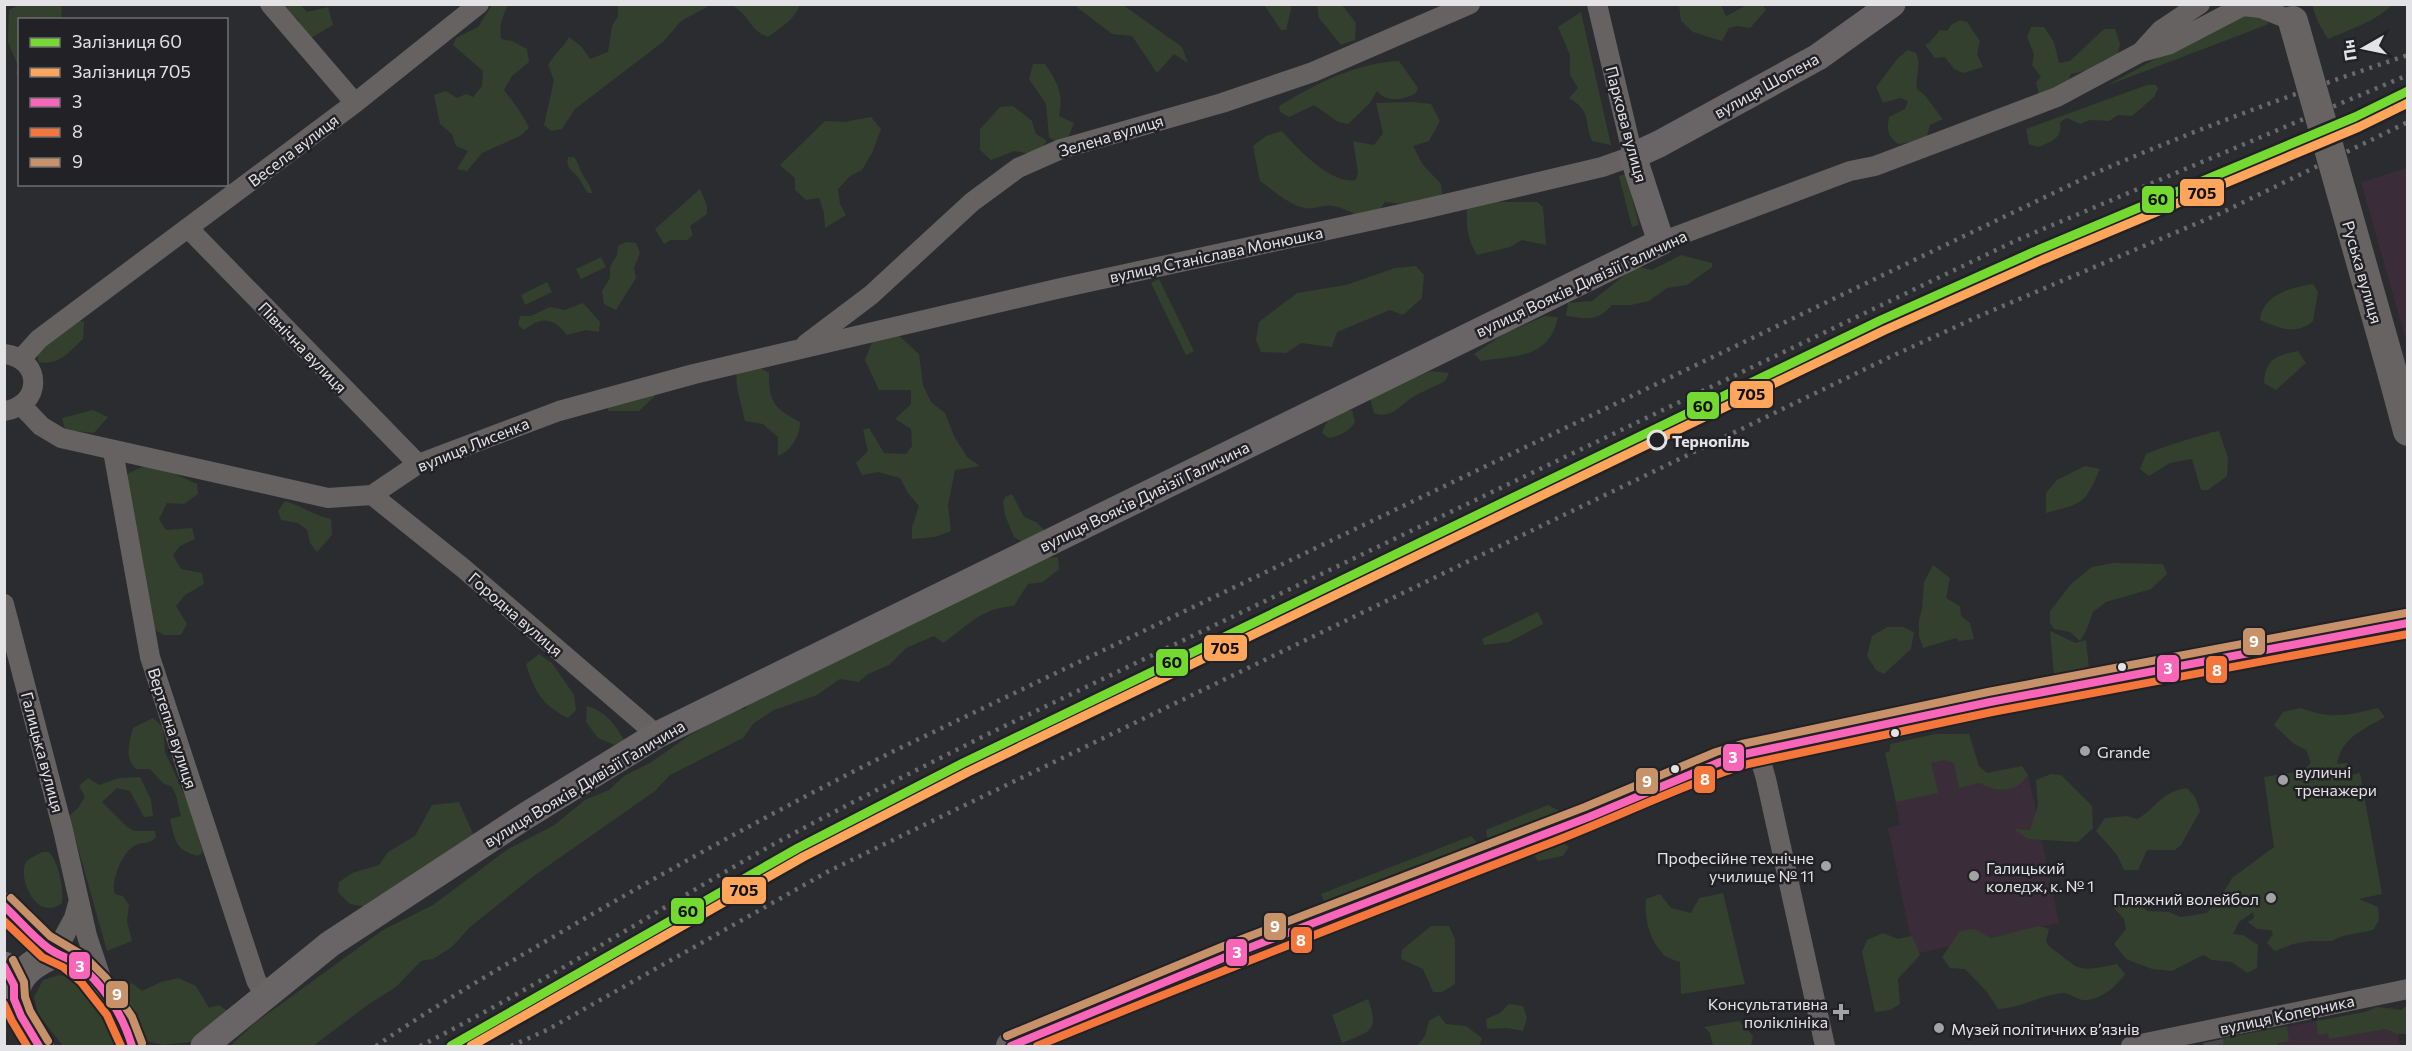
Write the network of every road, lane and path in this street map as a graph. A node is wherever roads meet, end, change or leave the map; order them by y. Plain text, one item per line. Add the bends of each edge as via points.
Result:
1 (270, 4) edge
2 (479, 4) edge
3 (1470, 4) edge
4 (1597, 4) edge
5 (1892, 4) edge
6 (2200, 4) edge
7 (2291, 13) edge
8 (2141, 52) junction
9 (355, 103) junction
10 (1633, 156) junction
11 (189, 229) junction
12 (1661, 242) junction
13 (799, 349) junction
14 (13, 357) edge
15 (13, 408) edge
16 (2408, 431) edge
17 (113, 451) junction
18 (418, 464) junction
19 (372, 495) junction
20 (4, 604) edge
21 (2408, 623) edge
22 (657, 735) junction
23 (1758, 751) junction
24 (79, 900) junction
25 (4, 906) edge
26 (55, 953) junction
27 (8, 980) edge
28 (2408, 989) edge
29 (265, 996) junction
30 (108, 998) junction
31 (134, 1043) edge
32 (39, 1047) edge
33 (204, 1047) edge
34 (1011, 1047) edge
35 (1825, 1047) edge
36 (2132, 1047) edge

1 - 9 street
2 - 9 street, Весела вулиця
3 - 13 street, Зелена вулиця via 1313,72 1222,103 1061,149 1018,168 972,202 871,296
4 - 10 street, Паркова вулиця
5 - 10 main road, вулиця Шопена via 1818,57
6 - 8 street, вулиця Вояків Дивізії Галичина via 2161,30
7 - 8 street, вулиця Вояків Дивізії Галичина via 2243,6 2170,44
7 - 16 main road, Руська вулиця, bridge
8 - 12 street, вулиця Вояків Дивізії Галичина via 2057,97
9 - 11 street, Весела вулиця
10 - 12 main road, Паркова вулиця
10 - 13 street, вулиця Станіслава Монюшка via 1435,207
11 - 14 street, Весела вулиця
11 - 18 street, Північна вулиця
12 - 22 main road, вулиця Вояків Дивізії Галичина
13 - 18 street, вулиця Лисенка via 559,411
14 - 15 street via 32,373 34,382 28,399
15 - 17 street via 61,438
17 - 19 street via 328,498
17 - 29 street, Вертепна вулиця via 150,657 256,980
18 - 19 street, вулиця Лисенка
19 - 22 street, Городна вулиця
20 - 24 street, Галицька вулиця
21 - 23 main road via 2001,700
22 - 29 main road, вулиця Вояків Дивізії Галичина via 330,944
23 - 34 main road via 1720,762 1589,817 1228,956
23 - 35 street
24 - 26 street
24 - 30 street, Галицька вулиця
25 - 26 main road
26 - 27 main road
26 - 30 main road via 84,970
27 - 32 main road via 21,1016
28 - 36 street, вулиця Коперника via 2212,1035
29 - 33 main road, вулиця Вояків Дивізії Галичина
30 - 31 main road

